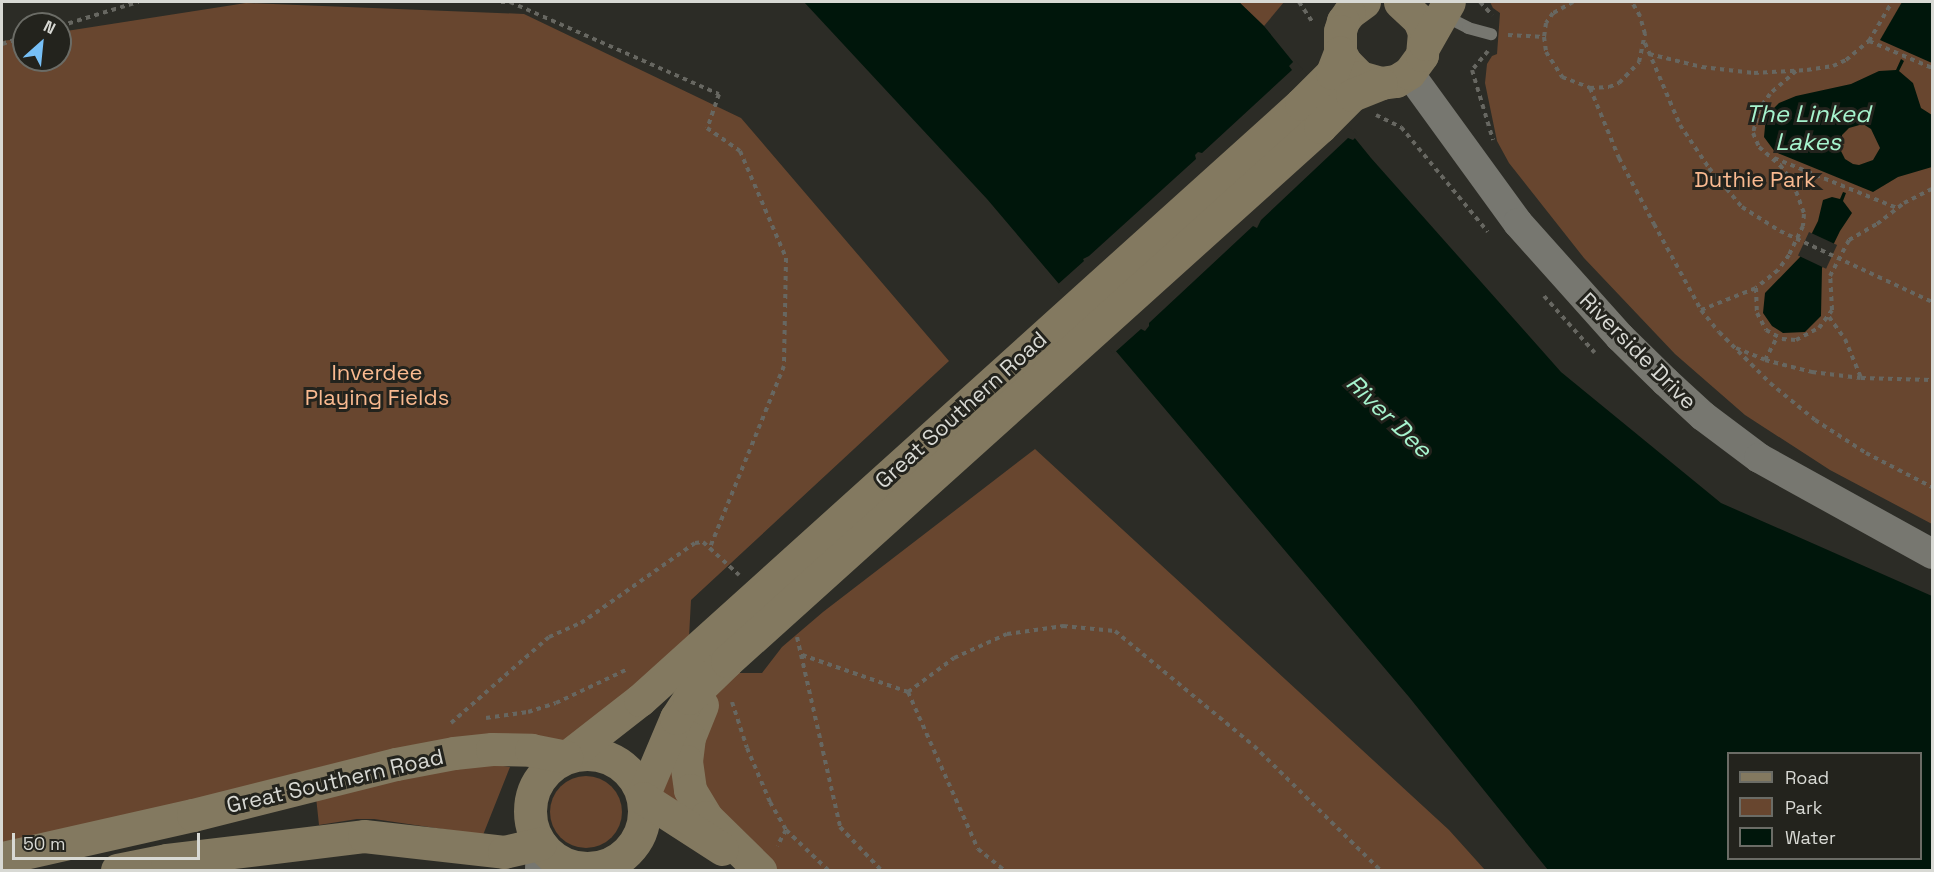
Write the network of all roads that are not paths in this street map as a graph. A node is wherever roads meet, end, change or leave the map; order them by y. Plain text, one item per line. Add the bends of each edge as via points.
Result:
1 (1400, 2) edge
2 (1350, 5) edge
3 (1446, 8) edge
4 (1491, 34) road end
5 (1425, 44) junction
6 (1363, 75) junction
7 (1932, 554) edge
8 (719, 667) junction
9 (567, 757) junction
10 (643, 797) junction
11 (540, 854) edge
12 (2, 858) edge
13 (765, 864) edge
14 (616, 867) edge
15 (117, 870) edge

1 - 5 main road via 1419,20
2 - 6 main road via 1340,31
3 - 4 lane via 1468,28
3 - 5 main road
5 - 6 main road, Great Southern Road via 1422,56
6 - 7 street, Riverside Drive via 1476,166 1518,223 1573,286 1703,416 1790,477
6 - 8 main road, Great Southern Road via 1301,104
8 - 9 main road, Great Southern Road via 640,700
8 - 10 main road, Great Southern Road via 676,718
8 - 13 main road via 689,737 686,761 690,790 706,817
9 - 10 main road via 599,754 614,760 637,782
9 - 11 main road via 545,771 531,795 530,822
9 - 12 main road, Great Southern Road via 492,748 454,753
10 - 13 main road
10 - 14 main road via 639,836
11 - 14 main road via 574,867
11 - 15 main road, Great Southern Road via 364,836 167,860

